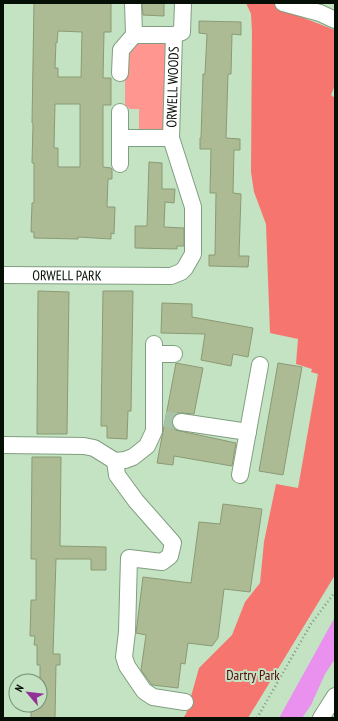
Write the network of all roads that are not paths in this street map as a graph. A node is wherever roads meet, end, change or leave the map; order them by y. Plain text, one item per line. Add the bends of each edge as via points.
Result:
1 (133, 3) edge
2 (182, 3) edge
3 (283, 3) edge
4 (335, 20) edge
5 (134, 35) junction
6 (174, 35) junction
7 (120, 73) dead end
8 (120, 112) dead end
9 (120, 138) junction
10 (171, 138) junction
11 (120, 164) dead end
12 (3, 275) edge
13 (132, 275) joint
14 (174, 354) dead end
15 (260, 364) dead end
16 (181, 422) tunnel mouth
17 (248, 432) junction
18 (3, 445) edge
19 (115, 461) junction
20 (240, 475) dead end
21 (335, 696) edge
22 (185, 702) dead end
23 (321, 718) edge

1 - 5 street
2 - 6 street, ORWELL WOODS via 182,32
3 - 4 street
5 - 6 street, ORWELL WOODS
5 - 7 street via 121,50
6 - 10 street, ORWELL WOODS
8 - 9 street
9 - 10 street, ORWELL WOODS
9 - 11 street
10 - 13 street, ORWELL WOODS via 193,207 193,254 181,272 171,276
12 - 13 street, ORWELL PARK
14 - 19 street via 154,349 160,418 147,446 133,457
15 - 17 street
16 - 17 street
17 - 20 street
18 - 19 street via 84,446 94,448
19 - 22 street via 117,474 136,501 173,543 170,556 162,562 129,558 124,657 144,691 153,698
21 - 23 street

